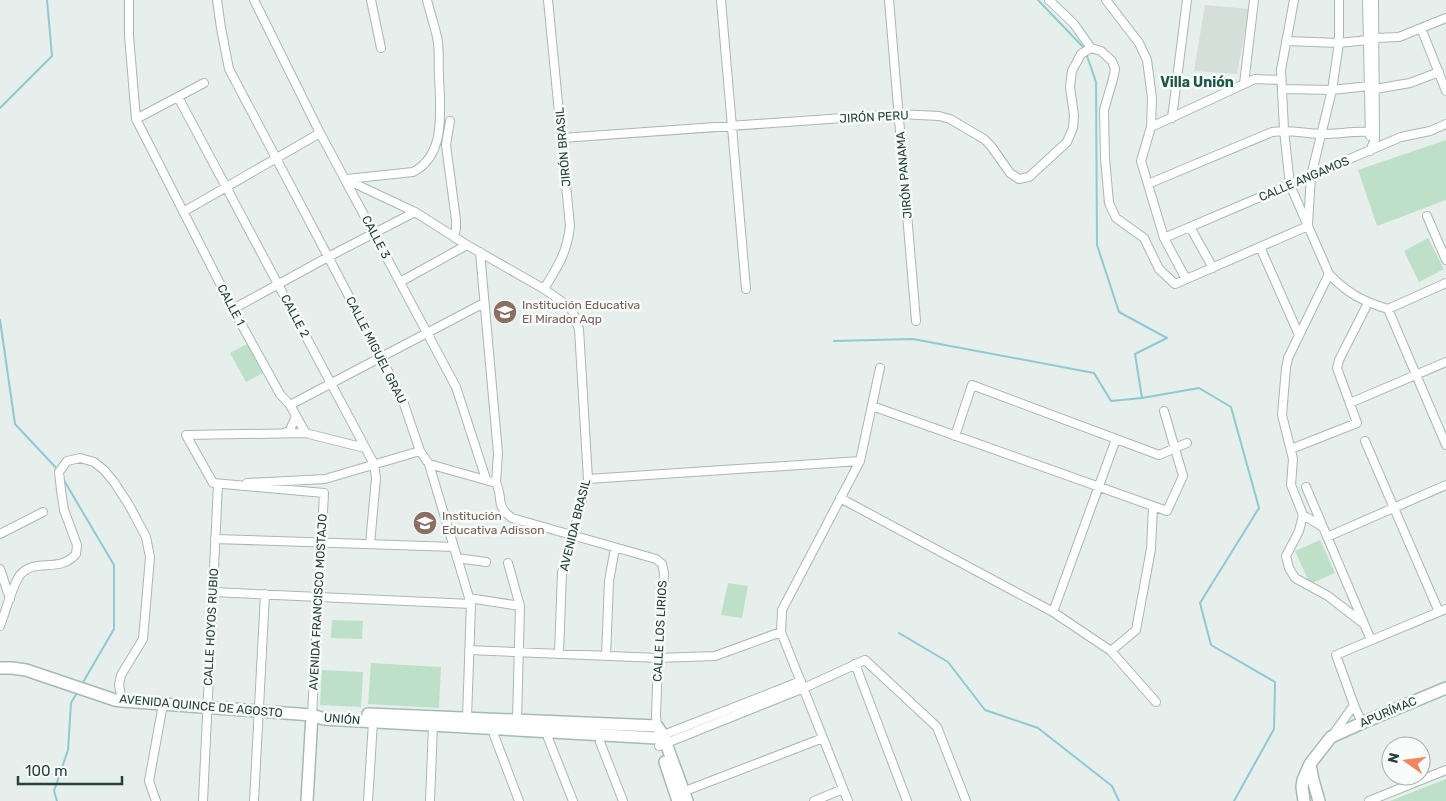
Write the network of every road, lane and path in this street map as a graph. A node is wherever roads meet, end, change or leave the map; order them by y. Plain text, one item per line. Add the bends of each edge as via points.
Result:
1 (129, 0) edge
2 (217, 0) edge
3 (254, 0) edge
4 (371, 0) edge
5 (427, 0) edge
6 (548, 0) edge
7 (721, 0) edge
8 (889, 0) edge
9 (1049, 0) edge
10 (1106, 0) edge
11 (1187, 0) edge
12 (1254, 0) edge
13 (1292, 0) edge
14 (1339, 0) edge
15 (1367, 0) edge
16 (1374, 0) edge
17 (1446, 18) edge
18 (1421, 28) junction
19 (1371, 39) junction
20 (1286, 41) junction
21 (1339, 44) junction
22 (381, 48) dead end
23 (1091, 48) junction
24 (1439, 72) junction
25 (1281, 80) junction
26 (204, 83) dead end
27 (1244, 84) junction
28 (1372, 88) junction
29 (1282, 89) junction
30 (1332, 90) junction
31 (1446, 91) edge
32 (178, 97) junction
33 (899, 114) junction
34 (1172, 118) junction
35 (136, 119) junction
36 (450, 121) dead end
37 (1446, 124) edge
38 (732, 126) junction
39 (1151, 127) junction
40 (1284, 130) junction
41 (320, 133) junction
42 (1322, 134) junction
43 (1371, 137) junction
44 (1401, 137) junction
45 (562, 138) junction
46 (446, 145) junction
47 (435, 146) junction
48 (1370, 151) junction
49 (276, 159) junction
50 (1311, 176) junction
51 (345, 179) junction
52 (1148, 184) junction
53 (1290, 185) junction
54 (227, 186) junction
55 (183, 212) junction
56 (415, 212) junction
57 (1427, 216) dead end
58 (1308, 226) junction
59 (1190, 227) junction
60 (374, 234) junction
61 (454, 237) junction
62 (1164, 238) junction
63 (467, 245) junction
64 (1260, 247) junction
65 (480, 252) junction
66 (328, 256) junction
67 (1446, 260) edge
68 (1213, 268) junction
69 (1329, 274) junction
70 (1186, 279) junction
71 (400, 282) junction
72 (1446, 283) edge
73 (279, 284) junction
74 (544, 289) junction
75 (746, 289) dead end
76 (484, 303) junction
77 (1368, 303) junction
78 (233, 309) junction
79 (1388, 309) junction
80 (916, 321) dead end
81 (427, 333) junction
82 (1299, 335) junction
83 (381, 357) junction
84 (1446, 362) edge
85 (880, 368) dead end
86 (1416, 375) junction
87 (332, 384) junction
88 (1350, 403) junction
89 (290, 405) junction
90 (872, 406) junction
91 (1164, 410) dead end
92 (296, 416) junction
93 (284, 433) junction
94 (307, 433) junction
95 (955, 436) junction
96 (1116, 439) junction
97 (1365, 441) dead end
98 (1187, 444) dead end
99 (1446, 445) edge
100 (366, 448) junction
101 (1175, 448) junction
102 (1291, 449) junction
103 (420, 451) junction
104 (860, 461) junction
105 (374, 464) junction
106 (429, 464) junction
107 (486, 479) junction
108 (588, 479) junction
109 (496, 483) junction
110 (218, 484) junction
111 (1446, 485) edge
112 (1306, 486) dead end
113 (1099, 487) junction
114 (840, 498) junction
115 (1153, 506) junction
116 (1394, 508) junction
117 (42, 512) dead end
118 (1303, 515) junction
119 (1323, 527) junction
120 (0, 534) edge
121 (572, 536) junction
122 (1327, 536) junction
123 (215, 539) junction
124 (321, 543) junction
125 (370, 544) junction
126 (454, 547) junction
127 (615, 548) junction
128 (457, 558) junction
129 (486, 562) dead end
130 (508, 564) dead end
131 (0, 569) edge
132 (213, 592) junction
133 (265, 594) junction
134 (318, 597) junction
135 (10, 599) junction
136 (470, 601) junction
137 (520, 606) junction
138 (1442, 611) edge
139 (1054, 612) junction
140 (1364, 624) junction
141 (0, 626) edge
142 (781, 632) junction
143 (1371, 640) junction
144 (469, 650) junction
145 (1111, 651) junction
146 (519, 652) junction
147 (559, 654) junction
148 (606, 656) junction
149 (658, 658) junction
150 (855, 664) junction
151 (0, 668) edge
152 (802, 684) junction
153 (1446, 688) edge
154 (122, 701) junction
155 (1156, 702) dead end
156 (163, 704) junction
157 (1354, 705) junction
158 (208, 707) junction
159 (258, 711) junction
160 (312, 715) junction
161 (468, 718) junction
162 (517, 720) junction
163 (373, 722) junction
164 (1362, 723) junction
165 (433, 726) junction
166 (494, 729) junction
167 (547, 732) junction
168 (599, 735) junction
169 (1331, 737) junction
170 (661, 738) junction
171 (823, 738) junction
172 (1310, 764) junction
173 (1446, 770) edge
174 (843, 789) junction
175 (681, 797) edge
176 (964, 800) edge
177 (156, 801) edge
178 (203, 801) edge
179 (254, 801) edge
180 (307, 801) edge
181 (368, 801) edge
182 (430, 801) edge
183 (519, 801) edge
184 (572, 801) edge
185 (623, 801) edge
186 (814, 801) edge
187 (848, 801) edge
188 (907, 801) edge
189 (1304, 801) edge
190 (1319, 801) edge
191 (1368, 801) edge

1 - 35 street
2 - 49 street, CALLE MIGUEL GRAU via 229,70
3 - 41 street, CALLE 3
4 - 22 street
5 - 47 street via 438,39 440,116
6 - 45 street, JIRÓN BRASIL
7 - 38 street
8 - 33 street, JIRÓN PANAMA
9 - 23 street via 1074,24
10 - 39 street via 1139,43 1147,60 1152,98
11 - 34 street
12 - 27 street
13 - 20 street
14 - 21 street
15 - 19 street
16 - 19 street
17 - 18 street
18 - 19 street via 1399,37
18 - 24 street
19 - 21 street
19 - 28 street
20 - 21 street
20 - 25 street
21 - 30 street
23 - 33 street, JIRÓN PERU via 1080,54 1072,70 1070,87 1074,115 1067,142 1029,177 1019,179 1010,174 984,139 950,119
23 - 70 street via 1101,51 1112,61 1115,69 1104,110 1109,203 1116,218 1144,238 1159,269 1175,284
24 - 28 street via 1410,83
24 - 31 street
25 - 27 street via 1255,79
25 - 29 street
26 - 32 street
27 - 34 street
28 - 30 street
28 - 43 street
29 - 30 street
29 - 40 street
30 - 42 street
32 - 35 street
32 - 54 street, CALLE 2
33 - 38 street, JIRÓN PERU
33 - 80 street, JIRÓN PANAMA
34 - 39 street
35 - 55 street, CALLE 1
36 - 46 street
37 - 44 street, CALLE ANGAMOS
38 - 45 street, JIRÓN PERU
38 - 75 street
39 - 52 street via 1141,161
40 - 42 street
40 - 52 street via 1260,136
40 - 53 street
41 - 49 street
41 - 51 street, CALLE 3
42 - 43 street via 1355,132
42 - 50 street
43 - 44 street
43 - 48 street
44 - 48 street, CALLE ANGAMOS
45 - 74 street, JIRÓN BRASIL via 570,226 562,260
46 - 47 street
46 - 61 street via 456,220
47 - 51 street via 429,161 413,172
48 - 50 street, CALLE ANGAMOS
49 - 54 street
49 - 66 street, CALLE MIGUEL GRAU
50 - 53 street, CALLE ANGAMOS
50 - 58 street
51 - 56 street
51 - 60 street, CALLE 3
52 - 62 street
53 - 58 street
53 - 59 street, CALLE ANGAMOS
54 - 55 street
54 - 73 street, CALLE 2
55 - 78 street, CALLE 1
56 - 60 street
56 - 61 street
57 - 67 street
58 - 64 street
58 - 69 street
59 - 62 street, CALLE ANGAMOS
59 - 68 street
60 - 66 street
60 - 71 street, CALLE 3
61 - 63 street
62 - 70 street
63 - 65 street
63 - 71 street
64 - 68 street
64 - 82 street
65 - 74 street
65 - 76 street
66 - 73 street
66 - 83 street, CALLE MIGUEL GRAU
68 - 70 street
69 - 77 street via 1338,284
69 - 82 street
71 - 81 street, CALLE 3
72 - 79 street
73 - 78 street
73 - 87 street, CALLE 2
74 - 108 street, AVENIDA BRASIL via 571,308 579,328
76 - 81 street
76 - 109 street via 498,453
77 - 79 street
77 - 88 street via 1337,368
78 - 89 street, CALLE 1 via 280,394
79 - 86 street
81 - 83 street
81 - 107 street, CALLE 3 via 456,387
82 - 102 street via 1288,358 1282,415
83 - 87 street
83 - 103 street, CALLE MIGUEL GRAU via 404,404
84 - 86 street
85 - 90 street
86 - 88 street
86 - 99 street
87 - 89 street
87 - 100 street, CALLE 2
88 - 102 street via 1357,423
89 - 92 street, CALLE 1
90 - 95 street
90 - 104 street
91 - 101 street
92 - 93 street via 290,430
92 - 94 street, CALLE 1
93 - 94 street
93 - 110 street via 186,435 209,478
94 - 100 street
95 - 96 street via 972,386
95 - 113 street
96 - 101 street via 1158,454
96 - 113 street
97 - 116 street
98 - 101 street
100 - 105 street, CALLE 2
101 - 115 street via 1183,476 1167,511
102 - 118 street via 1291,485
103 - 105 street
103 - 106 street, CALLE MIGUEL GRAU
104 - 108 street
104 - 114 street
105 - 110 street via 324,479
105 - 125 street, CALLE 2 via 376,478
106 - 107 street
106 - 126 street, CALLE MIGUEL GRAU
107 - 109 street
108 - 121 street, AVENIDA BRASIL
109 - 121 street, CALLE LOS LIRIOS via 504,513
110 - 123 street, CALLE HOYOS RUBIO
110 - 124 street, AVENIDA FRANCISCO MOSTAJO via 324,493
111 - 116 street
112 - 119 street
113 - 115 street
113 - 139 street
114 - 139 street
114 - 142 street via 782,610
115 - 145 street via 1151,548 1136,630
116 - 122 street
116 - 138 street
117 - 120 street
118 - 119 street
118 - 140 street via 1286,556 1289,568 1295,578 1328,596
119 - 122 street
121 - 127 street, CALLE LOS LIRIOS
121 - 147 street, AVENIDA BRASIL via 562,573
122 - 140 street
123 - 124 street
123 - 132 street, CALLE HOYOS RUBIO
124 - 125 street
124 - 134 street, AVENIDA FRANCISCO MOSTAJO
125 - 126 street
126 - 128 street, CALLE MIGUEL GRAU
127 - 148 street via 609,581
127 - 149 street, CALLE LOS LIRIOS via 656,559 662,564
128 - 129 street
128 - 136 street, CALLE MIGUEL GRAU
130 - 137 street
131 - 135 street
132 - 133 street
132 - 158 street, CALLE HOYOS RUBIO
133 - 134 street
133 - 159 street
134 - 136 street
134 - 160 street, AVENIDA FRANCISCO MOSTAJO
135 - 141 street
135 - 154 street via 26,570 60,565 76,554 77,545 64,510 60,472 67,461 80,458 94,462 114,482 128,504 146,537 150,557 143,639 121,674
136 - 137 street
136 - 144 street, CALLE MIGUEL GRAU
137 - 146 street
138 - 143 street
139 - 145 street
140 - 143 street
142 - 149 street via 715,656
142 - 152 street
143 - 157 street via 1336,655
144 - 146 street
144 - 161 street, CALLE MIGUEL GRAU
145 - 155 street
146 - 147 street
146 - 162 street
147 - 148 street
148 - 149 street
149 - 170 street, CALLE LOS LIRIOS via 656,716
150 - 152 street
150 - 176 street via 865,660 937,727
150 - 188 street
151 - 154 street, AVENIDA QUINCE DE AGOSTO via 19,668
152 - 170 street
152 - 171 street
153 - 164 street, APURÍMAC
154 - 156 street, AVENIDA QUINCE DE AGOSTO
156 - 158 street, AVENIDA QUINCE DE AGOSTO
156 - 177 street via 149,781
157 - 164 street
157 - 169 street
158 - 159 street, AVENIDA QUINCE DE AGOSTO
158 - 178 street, CALLE HOYOS RUBIO
159 - 160 street, AVENIDA QUINCE DE AGOSTO
159 - 179 street
160 - 161 street, UNIÓN via 324,712
160 - 163 street, UNIÓN via 324,719
160 - 180 street, AVENIDA FRANCISCO MOSTAJO
161 - 162 street, UNIÓN
162 - 170 street, UNIÓN
163 - 165 street, UNIÓN
163 - 181 street
164 - 169 street, APURÍMAC
165 - 166 street, UNIÓN
165 - 182 street
166 - 167 street, UNIÓN
166 - 183 street
167 - 168 street, UNIÓN
167 - 184 street
168 - 170 street, UNIÓN
168 - 185 street
169 - 172 street
170 - 175 street
171 - 174 street
171 - 175 street
172 - 189 street via 1303,780
172 - 190 street
173 - 191 street
174 - 186 street
174 - 187 street

